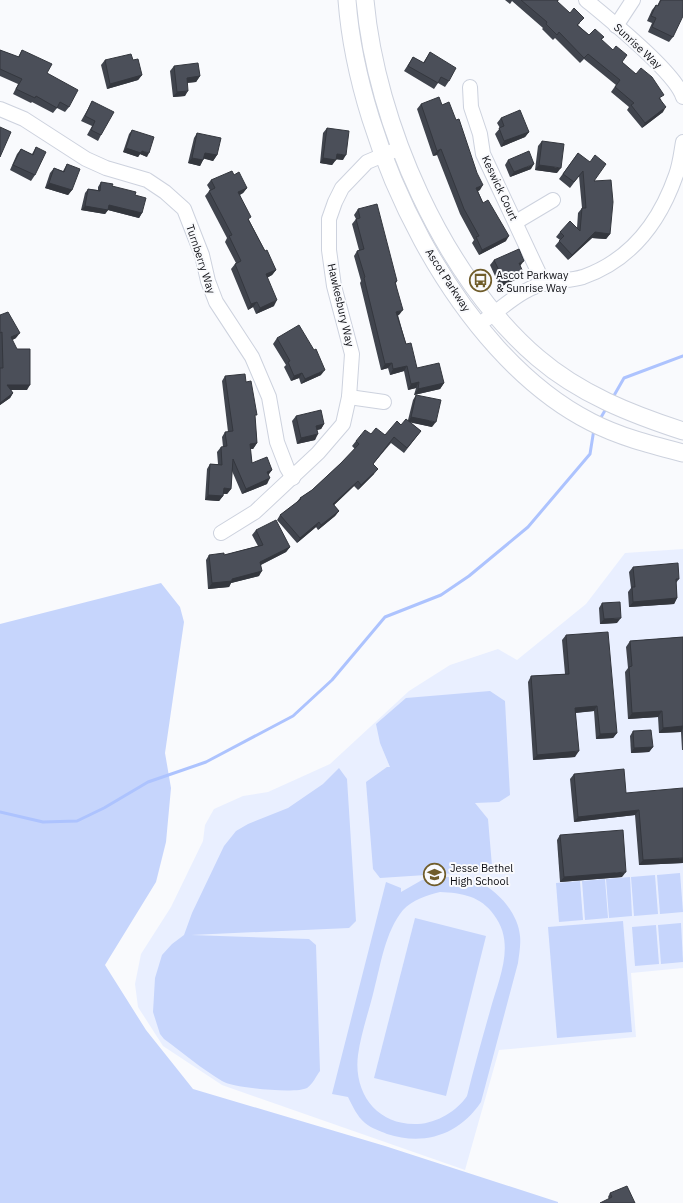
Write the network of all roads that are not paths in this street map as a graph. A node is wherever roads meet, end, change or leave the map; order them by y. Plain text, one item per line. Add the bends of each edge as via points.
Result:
1 (347, 0) edge
2 (365, 0) edge
3 (586, 0) edge
4 (633, 0) edge
5 (616, 26) junction
6 (470, 87) dead end
7 (683, 98) edge
8 (0, 109) edge
9 (683, 142) edge
10 (402, 148) junction
11 (384, 154) junction
12 (553, 200) dead end
13 (516, 222) junction
14 (544, 284) junction
15 (495, 314) junction
16 (478, 325) junction
17 (349, 397) junction
18 (384, 402) dead end
19 (683, 431) edge
20 (683, 453) edge
21 (293, 478) junction
22 (221, 533) dead end

1 - 11 main road, Ascot Parkway via 349,27 360,82
2 - 10 main road, Ascot Parkway via 378,80
3 - 5 street, Sunrise Way
4 - 5 street
5 - 7 street, Sunrise Way via 673,79
6 - 13 street, Keswick Court via 471,106 480,134 482,154
8 - 21 street, Turnberry Way via 24,119 65,147 103,167 147,180 184,209 202,254 216,302 252,357 269,397 277,442
9 - 14 street via 676,174 655,220 632,249 588,275
10 - 11 street, Hawkesbury Way
10 - 15 main road, Ascot Parkway via 417,188 458,264
11 - 16 main road, Ascot Parkway via 398,190 427,247 446,281
11 - 17 street, Hawkesbury Way via 367,162 342,188 329,219 329,250 334,286 352,354
12 - 13 street
13 - 14 street, Keswick Court
14 - 15 street via 518,297
15 - 16 street
15 - 19 main road, Ascot Parkway via 538,358 573,383 626,412
16 - 20 main road, Ascot Parkway via 505,358 555,400 592,423 642,443
17 - 18 street
17 - 21 street, Hawkesbury Way via 343,424
21 - 22 street, Hawkesbury Way via 255,512

